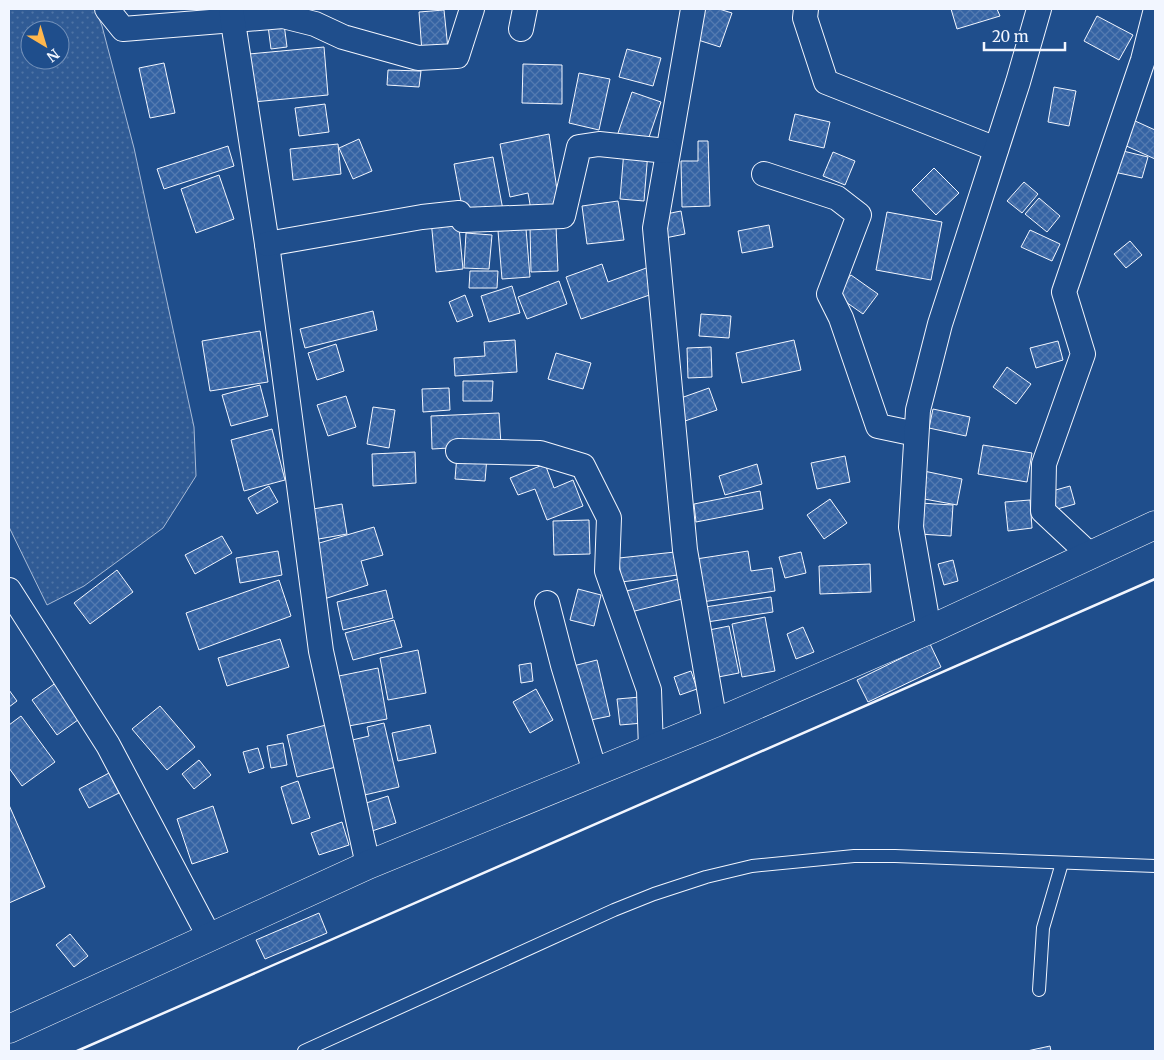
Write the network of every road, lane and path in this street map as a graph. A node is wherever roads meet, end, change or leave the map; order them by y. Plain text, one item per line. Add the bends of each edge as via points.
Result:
1 (107, 9) edge
2 (472, 9) edge
3 (693, 9) edge
4 (806, 9) edge
5 (1034, 12) edge
6 (1155, 13) edge
7 (232, 14) edge
8 (996, 149) junction
9 (667, 151) junction
10 (764, 174) dead end
11 (267, 244) junction
12 (916, 434) junction
13 (458, 451) dead end
14 (1155, 525) edge
15 (1090, 556) junction
16 (9, 590) edge
17 (547, 603) dead end
18 (929, 630) junction
19 (715, 723) junction
20 (651, 749) junction
21 (595, 772) junction
22 (1062, 862) junction
23 (368, 865) junction
24 (1155, 866) edge
25 (210, 938) junction
26 (1039, 990) dead end
27 (9, 1029) edge
28 (304, 1051) edge

1 - 7 street via 123,29
2 - 7 street via 457,56 418,58 284,16
3 - 9 street
4 - 8 street via 805,18 826,82
5 - 8 street
6 - 15 street via 1140,69 1064,292 1083,354 1044,464 1042,511
7 - 11 street
8 - 12 street via 940,324 918,410
9 - 11 street via 599,144 579,147 563,216 463,220 459,213
9 - 19 street via 656,228 685,550
10 - 12 street via 837,198 859,216 829,294 841,318 878,426
11 - 23 street via 320,651
12 - 18 street via 911,527
13 - 20 street via 540,453 583,466 609,518 607,571 648,690
14 - 15 street
15 - 18 street
16 - 25 street via 108,745
17 - 21 street
18 - 19 street
19 - 20 street
20 - 21 street
21 - 23 street
22 - 24 lane
22 - 26 lane via 1043,928
22 - 28 lane via 854,856 730,871 614,910
23 - 25 street
25 - 27 street

